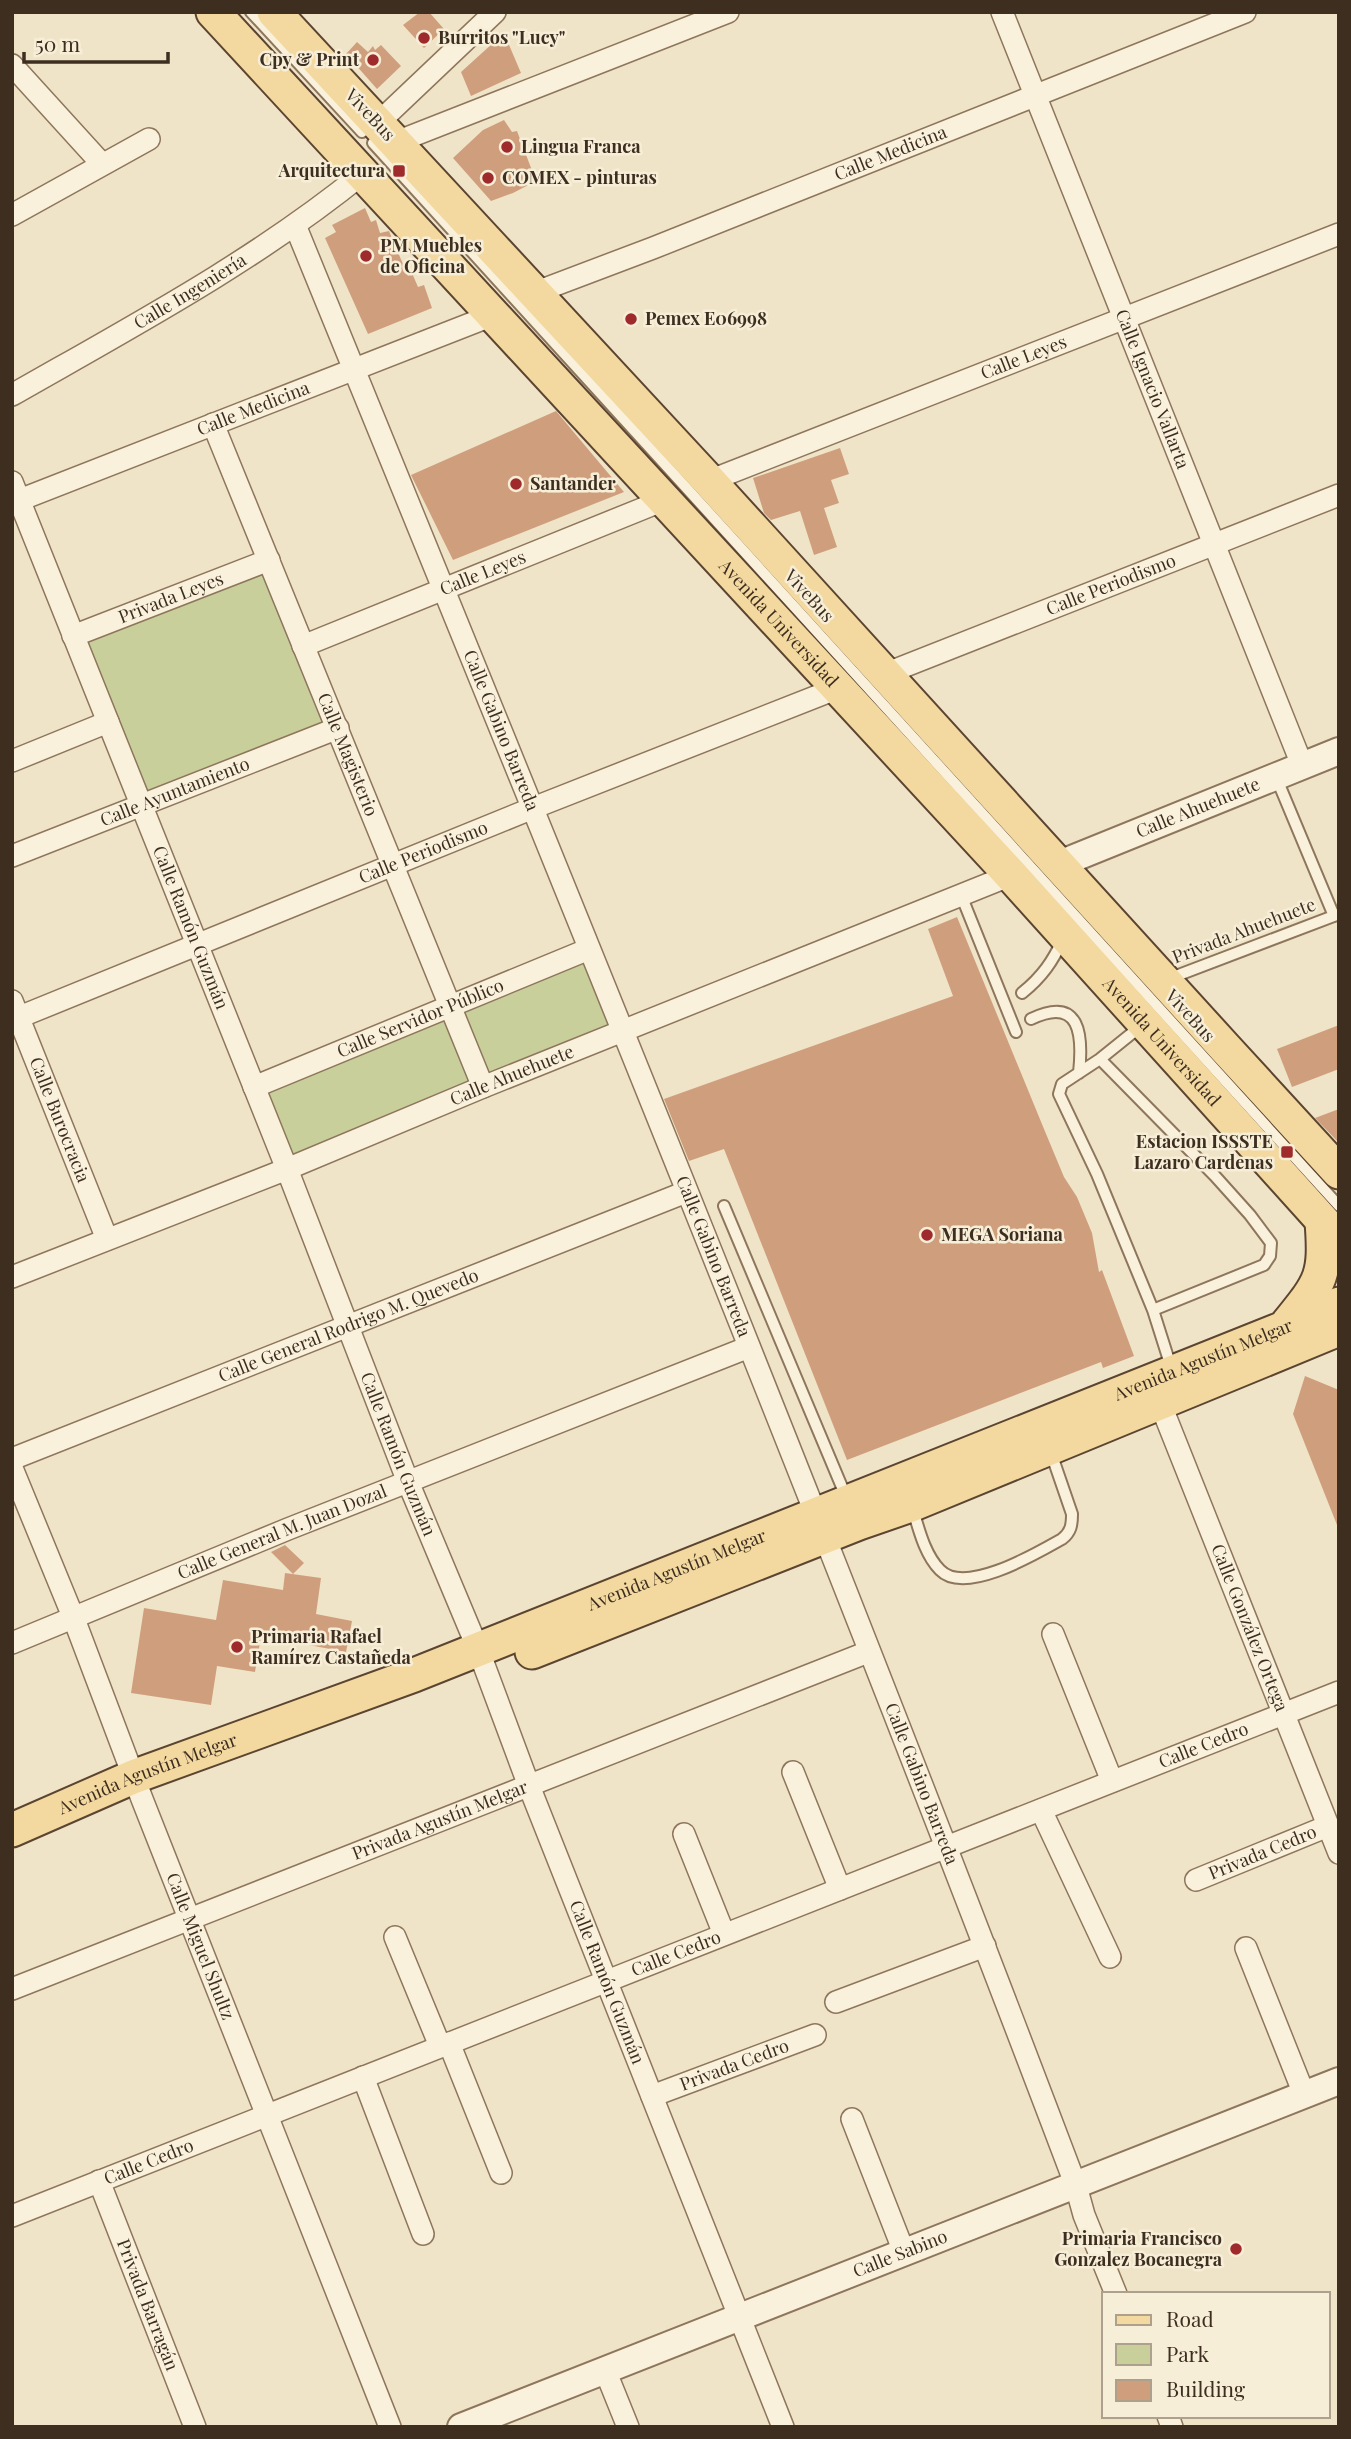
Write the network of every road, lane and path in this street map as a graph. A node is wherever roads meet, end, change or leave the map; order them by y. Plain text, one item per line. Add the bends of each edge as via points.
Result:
1 (213, 12) edge
2 (251, 12) edge
3 (274, 12) edge
4 (495, 12) edge
5 (728, 12) edge
6 (1002, 12) edge
7 (1245, 12) edge
8 (12, 65) edge
9 (1035, 94) junction
10 (386, 134) junction
11 (149, 139) dead end
12 (102, 164) junction
13 (362, 174) junction
14 (12, 215) edge
15 (295, 225) junction
16 (1339, 234) edge
17 (534, 293) junction
18 (493, 315) junction
19 (1125, 320) junction
20 (354, 369) junction
21 (12, 395) edge
22 (213, 424) junction
23 (709, 481) junction
24 (15, 495) edge
25 (1339, 495) edge
26 (664, 500) junction
27 (1214, 544) junction
28 (269, 560) junction
29 (443, 590) junction
30 (73, 636) junction
31 (303, 646) junction
32 (885, 674) junction
33 (838, 688) junction
34 (108, 722) junction
35 (338, 728) junction
36 (1339, 751) edge
37 (12, 761) edge
38 (1302, 765) junction
39 (1276, 777) junction
40 (141, 806) junction
41 (533, 808) junction
42 (12, 856) edge
43 (393, 865) junction
44 (1057, 865) junction
45 (1011, 874) junction
46 (961, 895) junction
47 (1336, 915) edge
48 (1065, 936) junction
49 (197, 945) junction
50 (589, 949) junction
51 (1162, 981) junction
52 (1022, 993) dead end
53 (450, 1007) junction
54 (14, 1013) edge
55 (1031, 1019) dead end
56 (1143, 1024) junction
57 (623, 1030) junction
58 (1016, 1032) dead end
59 (1100, 1059) junction
60 (1079, 1073) junction
61 (254, 1087) junction
62 (483, 1087) junction
63 (287, 1169) junction
64 (1339, 1172) edge
65 (686, 1192) junction
66 (724, 1206) dead end
67 (1333, 1222) edge
68 (107, 1239) junction
69 (12, 1277) edge
70 (1153, 1310) junction
71 (349, 1325) junction
72 (1337, 1326) edge
73 (1284, 1328) junction
74 (749, 1347) junction
75 (1166, 1388) junction
76 (1049, 1448) junction
77 (12, 1459) edge
78 (12, 1468) edge
79 (408, 1482) junction
80 (905, 1493) junction
81 (848, 1502) junction
82 (820, 1525) junction
83 (74, 1619) junction
84 (1053, 1634) dead end
85 (12, 1643) edge
86 (868, 1652) junction
87 (482, 1660) junction
88 (1339, 1692) edge
89 (1283, 1714) junction
90 (793, 1772) dead end
91 (1112, 1781) junction
92 (529, 1786) junction
93 (137, 1788) junction
94 (1041, 1810) junction
95 (1328, 1826) junction
96 (12, 1830) edge
97 (684, 1834) dead end
98 (946, 1847) junction
99 (1339, 1853) edge
100 (12, 1854) edge
101 (1196, 1880) dead end
102 (840, 1889) junction
103 (189, 1919) junction
104 (724, 1934) junction
105 (395, 1937) dead end
106 (985, 1946) junction
107 (1246, 1948) dead end
108 (1110, 1957) dead end
109 (606, 1981) junction
110 (12, 1989) edge
111 (836, 2002) dead end
112 (815, 2035) dead end
113 (444, 2045) junction
114 (363, 2077) junction
115 (1339, 2081) edge
116 (1304, 2094) junction
117 (652, 2096) junction
118 (267, 2115) junction
119 (852, 2119) dead end
120 (501, 2173) dead end
121 (99, 2181) junction
122 (1076, 2186) junction
123 (12, 2216) edge
124 (424, 2234) dead end
125 (904, 2252) junction
126 (1115, 2292) edge
127 (739, 2317) junction
128 (605, 2370) junction
129 (195, 2427) edge
130 (390, 2427) edge
131 (461, 2427) edge
132 (628, 2427) edge
133 (783, 2427) edge

1 - 13 main road, Avenida Universidad
2 - 67 lane, ViveBus via 503,286
3 - 10 main road
4 - 10 street
5 - 10 street
6 - 9 street, Calle Ignacio Vallarta
7 - 9 street, Calle Medicina
8 - 12 street
9 - 17 street, Calle Medicina
9 - 19 street, Calle Ignacio Vallarta
10 - 17 main road
11 - 12 street
12 - 14 street
13 - 15 street, Calle Ingeniería
13 - 18 main road, Avenida Universidad
15 - 20 street, Calle Gabino Barreda
15 - 21 street, Calle Ingeniería
16 - 19 street, Calle Leyes
17 - 23 main road
18 - 20 street, Calle Medicina
18 - 26 main road, Avenida Universidad
19 - 23 street, Calle Leyes
19 - 27 street, Calle Ignacio Vallarta
20 - 22 street, Calle Medicina
20 - 29 street, Calle Gabino Barreda
22 - 24 street, Calle Medicina
22 - 28 street, Calle Magisterio
23 - 32 main road
24 - 30 street, Calle Ramón Guzmán
25 - 27 street, Calle Periodismo
26 - 29 street, Calle Leyes
26 - 33 main road, Avenida Universidad
27 - 32 street, Calle Periodismo
27 - 38 street, Calle Ignacio Vallarta
28 - 30 street, Privada Leyes
28 - 31 street, Calle Magisterio
29 - 31 street, Calle Leyes
29 - 41 street, Calle Gabino Barreda
30 - 34 street, Calle Ramón Guzmán
31 - 35 street, Calle Magisterio
32 - 44 main road
33 - 41 street, Calle Periodismo
33 - 45 main road, Avenida Universidad
34 - 37 street
34 - 40 street, Calle Ramón Guzmán
35 - 40 street, Calle Ayuntamiento
35 - 43 street, Calle Magisterio
36 - 38 street, Calle Ahuehuete
38 - 39 street, Calle Ahuehuete
39 - 44 street, Calle Ahuehuete
39 - 47 lane
40 - 42 street, Calle Ayuntamiento
40 - 49 street, Calle Ramón Guzmán
41 - 43 street, Calle Periodismo
41 - 50 street, Calle Gabino Barreda
43 - 49 street, Calle Periodismo
43 - 53 street, Calle Magisterio
44 - 51 main road
45 - 46 street, Calle Ahuehuete
45 - 48 main road, Avenida Universidad
46 - 57 street, Calle Ahuehuete
46 - 58 lane
47 - 51 lane, Privada Ahuehuete
48 - 52 lane via 1049,967
48 - 56 main road, Avenida Universidad
49 - 54 street, Calle Periodismo
49 - 61 street, Calle Ramón Guzmán
50 - 53 street, Calle Servidor Público
50 - 57 street, Calle Gabino Barreda
51 - 64 main road
53 - 61 street, Calle Servidor Público
53 - 62 street, Calle Magisterio
54 - 68 street, Calle Burocracia
55 - 60 lane via 1059,1012 1075,1021 1081,1038
56 - 59 lane
56 - 67 main road, Avenida Universidad
57 - 62 street, Calle Ahuehuete
57 - 65 street, Calle Gabino Barreda
59 - 60 lane
59 - 70 lane via 1215,1176 1271,1243 1264,1265
60 - 70 lane via 1062,1084 1059,1094
61 - 63 street, Calle Ramón Guzmán
62 - 63 street, Calle Ahuehuete
63 - 68 street, Calle Ahuehuete
63 - 71 street, Calle Ramón Guzmán
65 - 71 street, Calle General Rodrigo M. Quevedo
65 - 74 street, Calle Gabino Barreda
66 - 81 lane
67 - 73 main road via 1321,1276
68 - 69 street, Calle Ahuehuete
70 - 75 lane
71 - 77 street, Calle General Rodrigo M. Quevedo
71 - 79 street, Calle Ramón Guzmán
72 - 73 main road, Avenida Agustín Melgar
72 - 75 main road, Avenida Agustín Melgar
73 - 75 main road, Avenida Agustín Melgar
74 - 79 street, Calle General M. Juan Dozal
74 - 82 street, Calle Gabino Barreda
75 - 76 main road, Avenida Agustín Melgar
75 - 80 main road, Avenida Agustín Melgar
75 - 89 street, Calle González Ortega
76 - 80 main road, Avenida Agustín Melgar
76 - 80 lane via 1072,1514 1068,1535 1023,1560 973,1578 950,1577 934,1563
78 - 83 street, Calle Miguel Shultz
79 - 83 street, Calle General M. Juan Dozal
79 - 87 street, Calle Ramón Guzmán
80 - 81 main road, Avenida Agustín Melgar
80 - 82 main road, Avenida Agustín Melgar
81 - 82 main road, Avenida Agustín Melgar
82 - 86 street, Calle Gabino Barreda
82 - 87 main road, Avenida Agustín Melgar
83 - 85 street, Calle General M. Juan Dozal
83 - 93 street, Calle Miguel Shultz
84 - 91 street
86 - 92 street, Privada Agustín Melgar
86 - 98 street, Calle Gabino Barreda
87 - 92 street, Calle Ramón Guzmán
87 - 93 main road, Avenida Agustín Melgar
88 - 89 street, Calle Cedro
89 - 91 street, Calle Cedro
89 - 95 street, Calle González Ortega
90 - 102 street
91 - 94 street, Calle Cedro
92 - 103 street, Privada Agustín Melgar
92 - 109 street, Calle Ramón Guzmán
93 - 96 main road, Avenida Agustín Melgar
93 - 100 main road, Avenida Agustín Melgar
93 - 103 street, Calle Miguel Shultz
94 - 98 street, Calle Cedro
94 - 108 street
95 - 99 street, Calle González Ortega
95 - 101 street, Privada Cedro
97 - 104 street
98 - 102 street, Calle Cedro
98 - 106 street, Calle Gabino Barreda
102 - 104 street, Calle Cedro
103 - 110 street, Privada Agustín Melgar
103 - 118 street, Calle Miguel Shultz
104 - 109 street, Calle Cedro
105 - 113 street
106 - 111 street
106 - 122 street, Calle Gabino Barreda
107 - 116 street
109 - 113 street, Calle Cedro
109 - 117 street, Calle Ramón Guzmán
112 - 117 street, Privada Cedro
113 - 114 street, Calle Cedro
113 - 120 street
114 - 118 street, Calle Cedro
114 - 124 street
115 - 116 street, Calle Sabino
116 - 122 street, Calle Sabino
117 - 127 street, Calle Ramón Guzmán
118 - 121 street, Calle Cedro
118 - 130 street, Calle Miguel Shultz
119 - 125 street
121 - 123 street, Calle Cedro
121 - 129 street, Privada Barragán
122 - 125 street, Calle Sabino
122 - 126 street, Calle Gabino Barreda
125 - 127 street, Calle Sabino
127 - 128 street, Calle Sabino
127 - 133 street, Calle Ramón Guzmán
128 - 131 street, Calle Sabino
128 - 132 street

